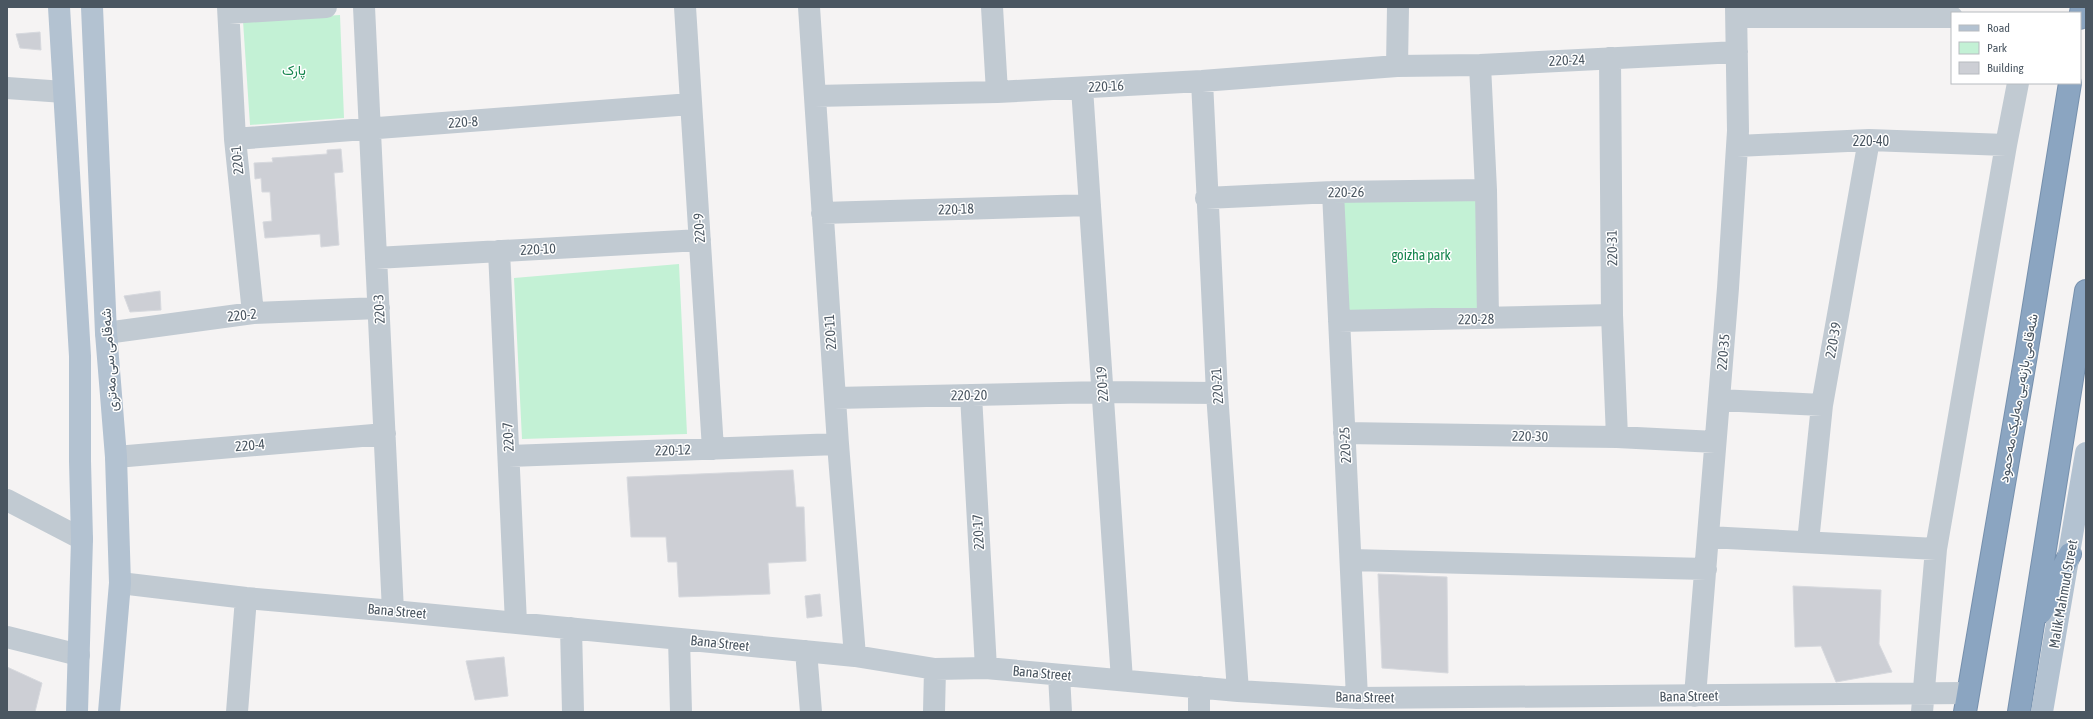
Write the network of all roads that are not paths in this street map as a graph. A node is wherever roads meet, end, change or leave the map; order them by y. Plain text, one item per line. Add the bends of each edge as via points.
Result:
1 (59, 7) edge
2 (92, 7) edge
3 (326, 7) edge
4 (364, 7) edge
5 (685, 7) edge
6 (809, 7) edge
7 (992, 7) edge
8 (1398, 7) edge
9 (229, 10) edge
10 (1736, 12) edge
11 (1951, 17) edge
12 (1737, 52) junction
13 (1610, 58) junction
14 (1480, 64) junction
15 (1397, 66) junction
16 (1202, 81) junction
17 (2018, 84) edge
18 (2070, 84) edge
19 (7, 88) edge
20 (1082, 88) junction
21 (64, 92) junction
22 (997, 92) junction
23 (815, 96) junction
24 (691, 104) junction
25 (370, 129) junction
26 (235, 139) junction
27 (1869, 140) junction
28 (2006, 145) junction
29 (1737, 146) junction
30 (1486, 190) junction
31 (1333, 192) junction
32 (1206, 198) junction
33 (1090, 205) junction
34 (822, 213) junction
35 (700, 240) junction
36 (499, 251) junction
37 (376, 258) junction
38 (2086, 291) edge
39 (379, 308) junction
40 (253, 313) junction
41 (1612, 315) junction
42 (1488, 318) junction
43 (1339, 321) junction
44 (107, 343) junction
45 (80, 356) junction
46 (1103, 392) junction
47 (1217, 393) junction
48 (971, 395) junction
49 (835, 398) junction
50 (1719, 400) junction
51 (1822, 405) junction
52 (1344, 433) junction
53 (385, 434) junction
54 (1617, 437) junction
55 (1716, 442) junction
56 (838, 444) junction
57 (713, 449) junction
58 (2086, 453) edge
59 (509, 456) junction
60 (116, 457) junction
61 (9, 505) edge
62 (1708, 537) junction
63 (82, 538) junction
64 (1808, 542) junction
65 (1936, 549) junction
66 (2070, 554) junction
67 (1350, 560) junction
68 (1706, 569) junction
69 (120, 584) junction
70 (246, 598) junction
71 (393, 611) junction
72 (516, 623) junction
73 (571, 628) junction
74 (2032, 631) junction
75 (7, 637) edge
76 (679, 639) junction
77 (806, 651) junction
78 (79, 655) junction
79 (855, 656) junction
80 (986, 668) junction
81 (935, 669) junction
82 (1059, 675) junction
83 (1122, 680) junction
84 (1199, 687) junction
85 (1238, 691) junction
86 (1696, 696) junction
87 (1357, 698) junction
88 (1922, 702) edge
89 (1966, 702) edge
90 (1319, 704) edge
91 (1454, 705) edge
92 (77, 706) edge
93 (109, 708) edge
94 (237, 712) edge
95 (573, 712) edge
96 (681, 712) edge
97 (811, 712) edge
98 (934, 712) edge
99 (1061, 712) edge
100 (1199, 712) edge
101 (2019, 712) edge
102 (2042, 712) edge

1 - 21 main road, شەقامی سی مەتری
2 - 44 main road, شەقامی سی مەتری
3 - 9 street
4 - 25 street, 220-3
5 - 24 street, 220-9
6 - 23 street, 220-11
7 - 22 street
8 - 15 street
9 - 26 street, 220-1
10 - 11 street
10 - 12 street, 220-35
12 - 13 street, 220-24
12 - 29 street, 220-35
13 - 14 street, 220-24
13 - 41 street, 220-31
14 - 15 street, 220-24
14 - 30 street
15 - 16 street, 220-16
16 - 20 street, 220-16
16 - 32 street, 220-21
17 - 28 street
18 - 89 highway, شەقامی بازنەیی مەلیک مەحمود
19 - 21 street
20 - 22 street, 220-16
20 - 33 street, 220-19
21 - 45 main road, شەقامی سی مەتری
22 - 23 street, 220-16
23 - 34 street, 220-11
24 - 25 street, 220-8
24 - 35 street, 220-9
25 - 26 street, 220-8
25 - 37 street, 220-3
26 - 40 street, 220-1
27 - 28 street, 220-40
27 - 29 street, 220-40
27 - 51 street, 220-39
28 - 65 street
29 - 50 street, 220-35
30 - 31 street, 220-26
30 - 42 street
31 - 32 street, 220-26
31 - 43 street, 220-25
32 - 47 street, 220-21
33 - 34 street, 220-18
33 - 46 street, 220-19
34 - 49 street, 220-11
35 - 36 street, 220-10
35 - 57 street, 220-9
36 - 37 street, 220-10
36 - 59 street, 220-7
37 - 39 street, 220-3
38 - 74 highway
39 - 40 street, 220-2
39 - 53 street, 220-3
40 - 44 street, 220-2
41 - 42 street, 220-28
41 - 54 street, 220-31
42 - 43 street, 220-28
43 - 52 street, 220-25
44 - 45 main road
44 - 60 main road, شەقامی سی مەتری
45 - 63 main road, شەقامی سی مەتری
46 - 47 street, 220-20
46 - 48 street, 220-20
46 - 83 street, 220-19
47 - 85 street, 220-21
48 - 49 street, 220-20
48 - 80 street, 220-17
49 - 56 street, 220-11
50 - 51 street
50 - 55 street, 220-35
51 - 64 street, 220-39
52 - 54 street, 220-30
52 - 67 street, 220-25
53 - 60 street, 220-4
53 - 71 street, 220-3
54 - 55 street, 220-30
55 - 62 street, 220-35
56 - 57 street, 220-12
56 - 79 street, 220-11
57 - 59 street, 220-12
58 - 66 main road, Malik Mahmud Street
59 - 72 street, 220-7
60 - 69 main road, شەقامی سی مەتری
61 - 63 street
62 - 64 street
62 - 68 street, 220-35
63 - 78 main road, شەقامی سی مەتری
64 - 65 street
65 - 88 street
66 - 74 highway
66 - 102 main road, Malik Mahmud Street
67 - 68 street
67 - 87 street, 220-25
68 - 86 street, 220-35
69 - 70 street, Bana Street
69 - 93 main road, شەقامی سی مەتری
70 - 71 street, Bana Street
70 - 94 street
71 - 72 street, Bana Street
72 - 73 street, Bana Street
73 - 76 street, Bana Street
73 - 95 street
74 - 101 highway
75 - 78 street
76 - 77 street, Bana Street
76 - 96 street
77 - 79 street, Bana Street
77 - 97 street
78 - 92 main road, شەقامی سی مەتری
79 - 81 street, Bana Street
80 - 81 street, Bana Street
80 - 82 street, Bana Street
81 - 98 street
82 - 83 street, Bana Street
82 - 99 street
83 - 84 street, Bana Street
84 - 85 street, Bana Street
84 - 100 street
85 - 90 street, Bana Street
86 - 88 street, Bana Street
86 - 91 street, Bana Street
87 - 90 street, Bana Street
87 - 91 street, Bana Street
88 - 89 street, Bana Street
92 - 93 main road

